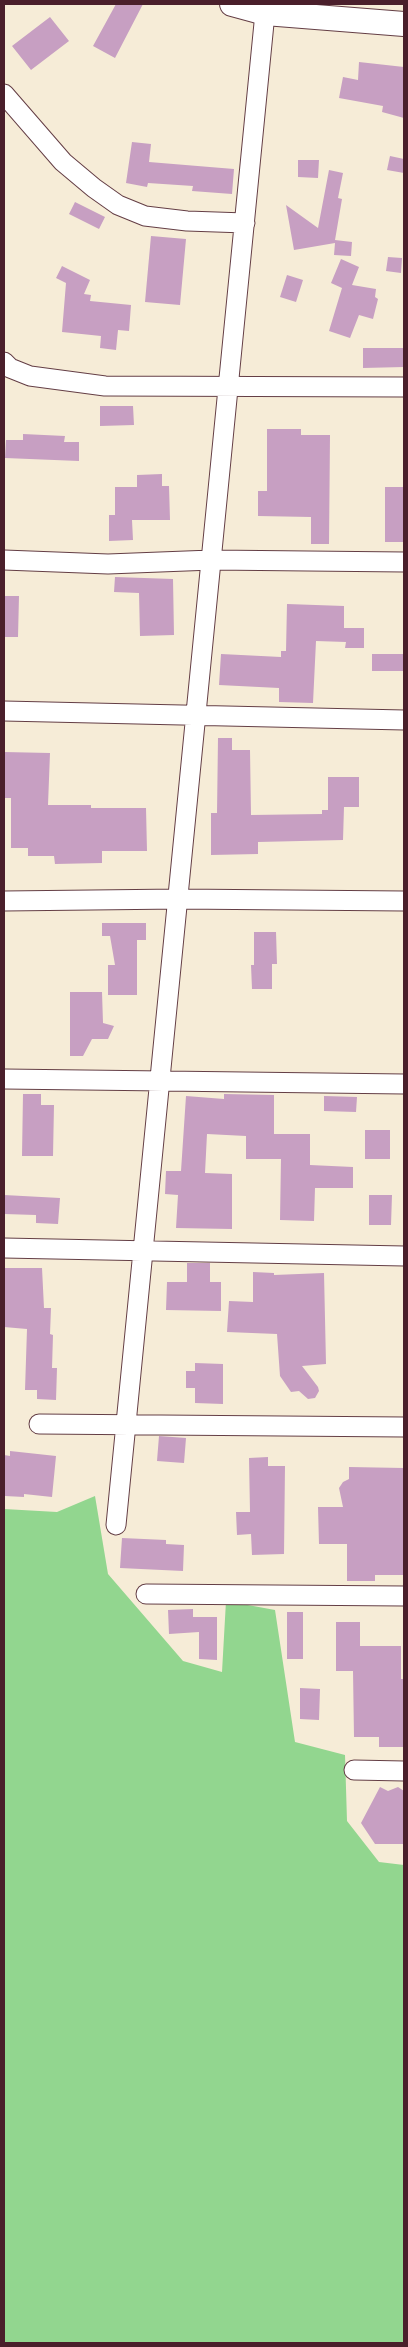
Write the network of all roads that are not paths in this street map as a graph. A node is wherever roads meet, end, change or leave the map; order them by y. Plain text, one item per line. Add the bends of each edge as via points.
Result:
1 (232, 4) edge
2 (265, 13) junction
3 (404, 24) edge
4 (4, 94) edge
5 (245, 223) junction
6 (4, 362) edge
7 (229, 386) junction
8 (404, 387) edge
9 (4, 560) edge
10 (212, 560) junction
11 (404, 562) edge
12 (4, 711) edge
13 (197, 717) junction
14 (404, 720) edge
15 (179, 899) junction
16 (4, 901) edge
17 (404, 901) edge
18 (4, 1079) edge
19 (161, 1081) junction
20 (404, 1084) edge
21 (4, 1248) edge
22 (144, 1251) junction
23 (404, 1256) edge
24 (39, 1424) dead end
25 (127, 1425) junction
26 (404, 1426) edge
27 (116, 1525) dead end
28 (146, 1594) dead end
29 (404, 1596) edge
30 (354, 1770) dead end
31 (404, 1770) edge

1 - 2 street
2 - 3 street
2 - 5 street
4 - 5 street via 64,162 118,205 145,216
5 - 7 street
6 - 7 street via 30,376 89,384
7 - 8 street
7 - 10 street
9 - 10 street via 108,564
10 - 11 street
10 - 13 street
12 - 13 street
13 - 14 street
13 - 15 street
15 - 16 street
15 - 17 street
15 - 19 street
18 - 19 street
19 - 20 street
19 - 22 street
21 - 22 street
22 - 23 street
22 - 25 street
24 - 25 street
25 - 26 street
25 - 27 street
28 - 29 street
30 - 31 street

